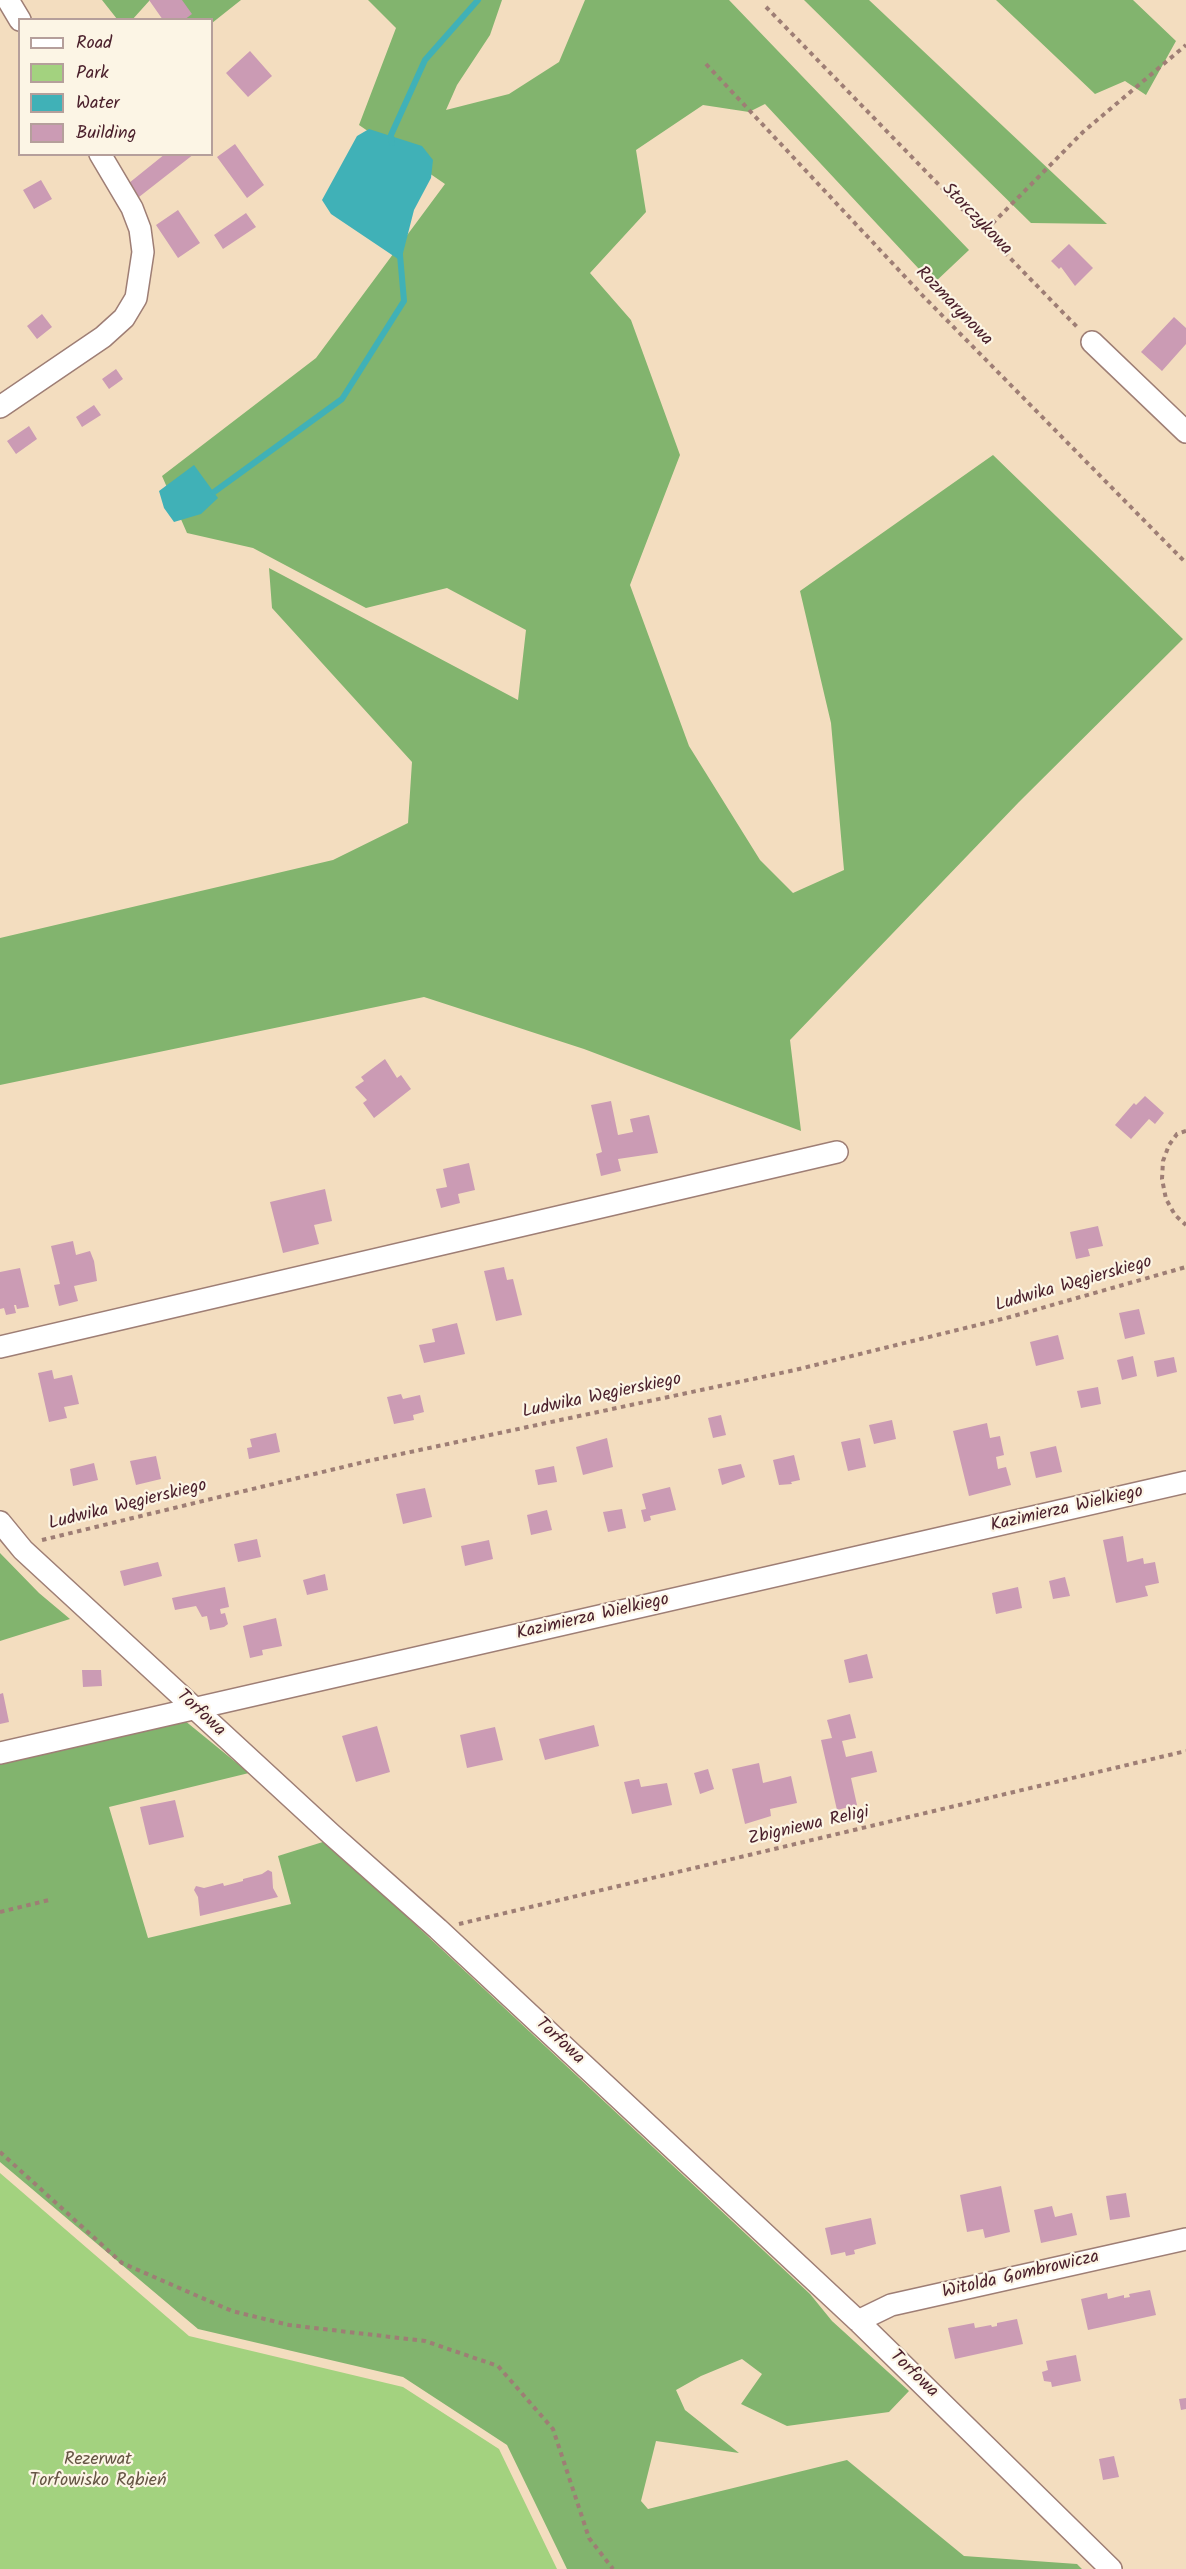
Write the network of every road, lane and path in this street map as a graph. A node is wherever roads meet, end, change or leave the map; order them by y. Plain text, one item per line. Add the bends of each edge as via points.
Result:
1 (8, 0) edge
2 (766, 7) dead end
3 (19, 18) edge
4 (1186, 45) edge
5 (706, 64) dead end
6 (101, 156) edge
7 (986, 230) junction
8 (1092, 342) joint
9 (0, 407) edge
10 (1186, 432) edge
11 (1186, 562) edge
12 (1186, 1131) edge
13 (837, 1152) dead end
14 (1186, 1225) edge
15 (1186, 1267) edge
16 (0, 1347) edge
17 (1186, 1482) edge
18 (0, 1522) edge
19 (23, 1550) junction
20 (195, 1709) junction
21 (1186, 1751) edge
22 (0, 1753) edge
23 (49, 1900) dead end
24 (0, 1912) edge
25 (438, 1929) junction
26 (0, 2152) edge
27 (1186, 2239) edge
28 (858, 2321) junction
29 (613, 2569) edge
30 (1111, 2569) edge

1 - 3 street
2 - 7 path, Storczykowa
4 - 7 path via 1083,132
5 - 11 path, Rozmarynowa via 924,297
6 - 9 street via 140,229 143,252 136,298 124,318 103,337
7 - 8 path, Storczykowa
8 - 10 street
12 - 14 path via 1177,1134 1169,1145 1162,1179 1166,1199
13 - 16 street
15 - 19 path, Ludwika Węgierskiego via 1010,1317 807,1367 368,1461 41,1540
17 - 20 street, Kazimierza Wielkiego
18 - 19 street, Torfowa
19 - 20 street, Torfowa
20 - 22 street, Kazimierza Wielkiego
20 - 25 street, Torfowa
21 - 25 path, Zbigniewa Religi
23 - 24 path
25 - 28 street, Torfowa
26 - 29 path via 122,2263 232,2311 289,2325 425,2341 498,2366 553,2429 589,2538
27 - 28 street, Witolda Gombrowicza via 891,2305
28 - 30 street, Torfowa

